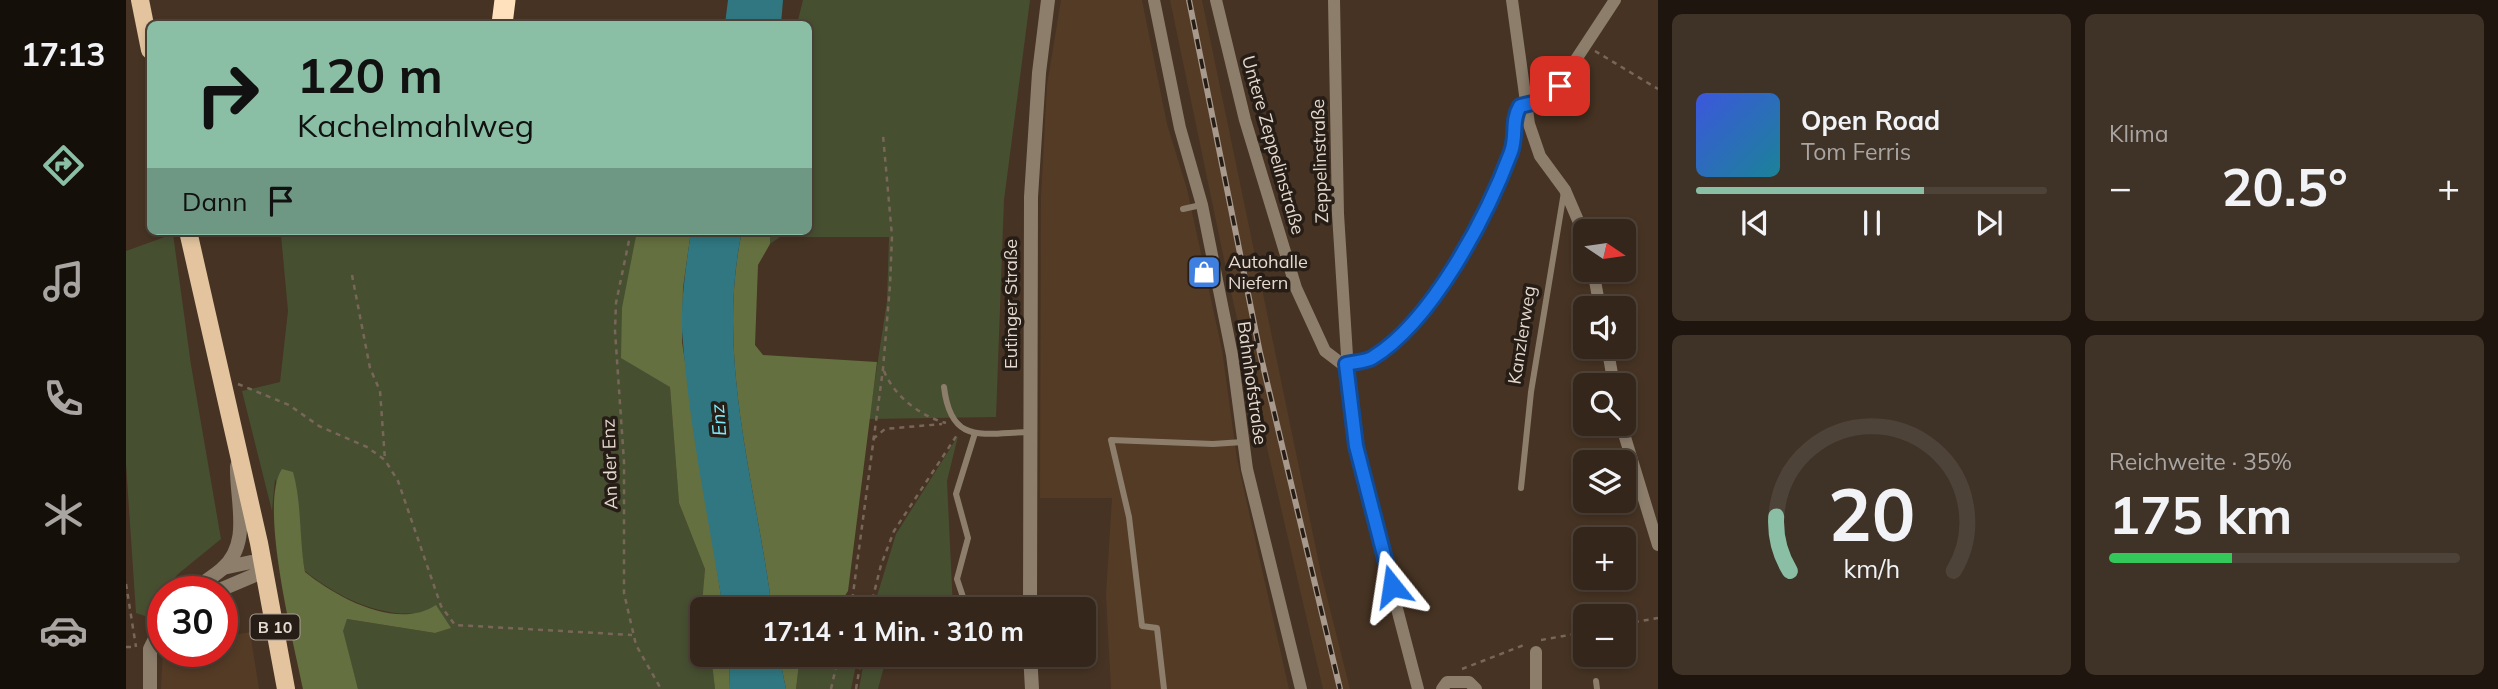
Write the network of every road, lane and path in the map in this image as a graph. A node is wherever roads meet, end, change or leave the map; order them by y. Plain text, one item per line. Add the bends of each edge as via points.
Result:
1 (140, 0) edge
2 (494, 0) edge
3 (505, 0) edge
4 (1048, 0) edge
5 (1154, 0) edge
6 (1216, 0) edge
7 (1334, 0) edge
8 (1512, 0) edge
9 (1615, 0) edge
10 (491, 21) edge
11 (502, 21) edge
12 (147, 35) edge
13 (1587, 46) junction
14 (1658, 89) edge
15 (1526, 104) junction
16 (883, 135) dead end
17 (1564, 190) junction
18 (1202, 205) junction
19 (1183, 209) dead end
20 (1577, 219) edge
21 (189, 235) edge
22 (630, 235) edge
23 (352, 275) dead end
24 (1346, 364) junction
25 (883, 369) junction
26 (223, 381) junction
27 (944, 387) dead end
28 (953, 421) junction
29 (944, 424) junction
30 (961, 430) junction
31 (1030, 432) junction
32 (975, 433) junction
33 (1626, 436) edge
34 (871, 442) junction
35 (1243, 442) junction
36 (238, 447) junction
37 (385, 460) junction
38 (1521, 488) dead end
39 (1658, 545) edge
40 (264, 565) junction
41 (223, 568) junction
42 (213, 576) edge
43 (238, 582) edge
44 (126, 584) edge
45 (852, 597) edge
46 (873, 597) edge
47 (963, 597) edge
48 (1030, 597) edge
49 (1658, 618) edge
50 (1636, 623) edge
51 (1573, 634) edge
52 (632, 635) junction
53 (147, 643) edge
54 (126, 647) edge
55 (143, 648) junction
56 (1536, 652) dead end
57 (836, 667) edge
58 (860, 667) edge
59 (1031, 667) edge
60 (1452, 673) dead end
61 (1596, 681) dead end
62 (150, 689) edge
63 (286, 689) edge
64 (661, 689) edge
65 (831, 689) edge
66 (856, 689) edge
67 (1032, 689) edge
68 (1164, 689) edge
69 (1301, 689) edge
70 (1418, 689) edge
71 (1442, 689) edge
72 (1476, 689) edge
73 (1536, 689) edge
74 (1597, 689) edge

1 - 12 main road
2 - 10 highway
3 - 11 highway
4 - 31 street, Eutinger Straße via 1031,197
5 - 18 street, Bahnhofstraße via 1180,128
6 - 24 street, Untere Zeppelinstraße via 1245,120 1296,288 1325,351
7 - 24 street, Zeppelinstraße
8 - 15 street
9 - 13 street
13 - 14 path
13 - 15 street via 1550,99
15 - 17 street via 1540,156
15 - 24 street via 1514,116 1512,149 1488,205 1426,306 1370,359
16 - 25 path via 892,236
17 - 20 street
17 - 38 lane, Kanzlerweg via 1531,392
18 - 19 lane
18 - 35 street, Bahnhofstraße via 1232,355
21 - 26 main road, B 10
22 - 52 path, An der Enz via 615,331 624,462 624,593
23 - 37 path via 370,368 380,391
24 - 70 street, Zeppelinstraße via 1366,490
25 - 29 path via 902,399
25 - 34 path
26 - 36 main road, B 10
26 - 37 path via 247,386 289,405 318,426 368,447
27 - 28 lane
28 - 29 path
28 - 30 lane
29 - 34 path via 885,429
30 - 32 lane
30 - 46 path via 894,531
31 - 32 lane
31 - 48 street, Eutinger Straße
32 - 47 lane via 956,494 968,538 957,579
33 - 39 street
34 - 45 path
35 - 68 lane via 1111,440 1129,517 1142,626 1157,628
35 - 69 street, Bahnhofstraße
36 - 40 main road, B 10
36 - 41 street via 236,491 242,536
37 - 52 path via 398,481 441,606 455,625
40 - 41 street via 251,562
40 - 43 street
40 - 63 main road, B 10
41 - 42 street
44 - 55 path
49 - 50 path
51 - 60 path via 1536,641
52 - 64 path, An der Enz
53 - 55 street
54 - 55 path
55 - 62 street
56 - 73 street
57 - 65 path
58 - 66 path
59 - 67 street
61 - 74 lane
71 - 72 street via 1447,682 1469,682

